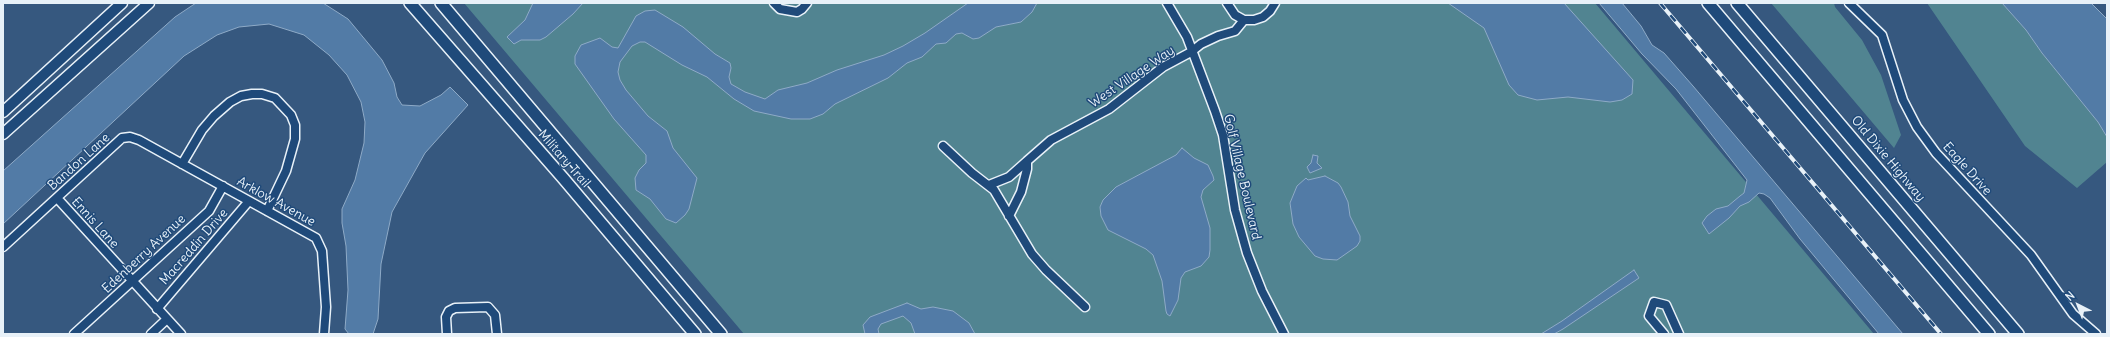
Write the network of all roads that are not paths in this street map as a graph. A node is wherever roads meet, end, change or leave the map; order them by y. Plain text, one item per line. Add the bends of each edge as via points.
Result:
1 (122, 3) edge
2 (149, 3) edge
3 (410, 3) edge
4 (441, 3) edge
5 (774, 3) edge
6 (807, 3) edge
7 (1167, 3) edge
8 (1227, 3) edge
9 (1274, 3) edge
10 (1708, 3) edge
11 (1737, 3) edge
12 (1849, 3) edge
13 (1244, 20) junction
14 (1191, 52) junction
15 (3, 112) edge
16 (3, 134) edge
17 (943, 146) dead end
18 (1027, 161) junction
19 (182, 164) junction
20 (990, 185) junction
21 (223, 186) junction
22 (57, 198) junction
23 (248, 201) junction
24 (266, 211) junction
25 (1009, 216) junction
26 (3, 247) edge
27 (132, 282) junction
28 (1085, 307) dead end
29 (157, 309) junction
30 (167, 319) junction
31 (74, 334) edge
32 (151, 334) edge
33 (181, 334) edge
34 (324, 334) edge
35 (447, 334) edge
36 (497, 334) edge
37 (695, 334) edge
38 (721, 334) edge
39 (1284, 334) edge
40 (1664, 334) edge
41 (1679, 334) edge
42 (1989, 334) edge
43 (2018, 334) edge
44 (2096, 334) edge

1 - 15 street
2 - 16 street
3 - 37 main road, Military Trail
4 - 38 main road, Military Trail
5 - 6 street via 780,10 797,12
7 - 14 street, Golf Village Boulevard via 1187,37
8 - 13 street via 1235,15
9 - 13 street via 1263,17
10 - 42 main road
11 - 43 main road, Old Dixie Highway
12 - 44 street, Eagle Drive via 1882,35 1903,100 1917,127 1936,153 2019,241 2074,314
13 - 14 street, West Village Way via 1235,31 1201,44
14 - 18 street, West Village Way via 1163,67 1109,110 1055,137
14 - 39 street, Golf Village Boulevard via 1223,135 1235,210 1247,254
17 - 20 street via 972,173
18 - 20 street, West Village Way via 1009,177
18 - 25 street via 1021,192
19 - 21 street, Bandon Lane
19 - 22 street, Bandon Lane via 139,140 122,138
19 - 24 street via 202,130 230,102 252,94 275,98 291,115 295,125 295,139 286,171
20 - 25 street
21 - 23 street, Arklow Avenue
21 - 27 street, Edenberry Avenue via 208,211
22 - 26 street, Bandon Lane
22 - 27 street, Ennis Lane
23 - 24 street, Arklow Avenue
23 - 29 street, Macreddin Drive
24 - 34 street, Arklow Avenue via 319,242 326,307
25 - 28 street via 1032,254
27 - 29 street, Ennis Lane
27 - 31 street, Edenberry Avenue
29 - 30 street, Ennis Lane
30 - 32 street
30 - 33 street, Ennis Lane
35 - 36 street via 446,317 449,311 455,308 488,307 495,315
40 - 41 street via 1649,316 1654,302 1666,305

